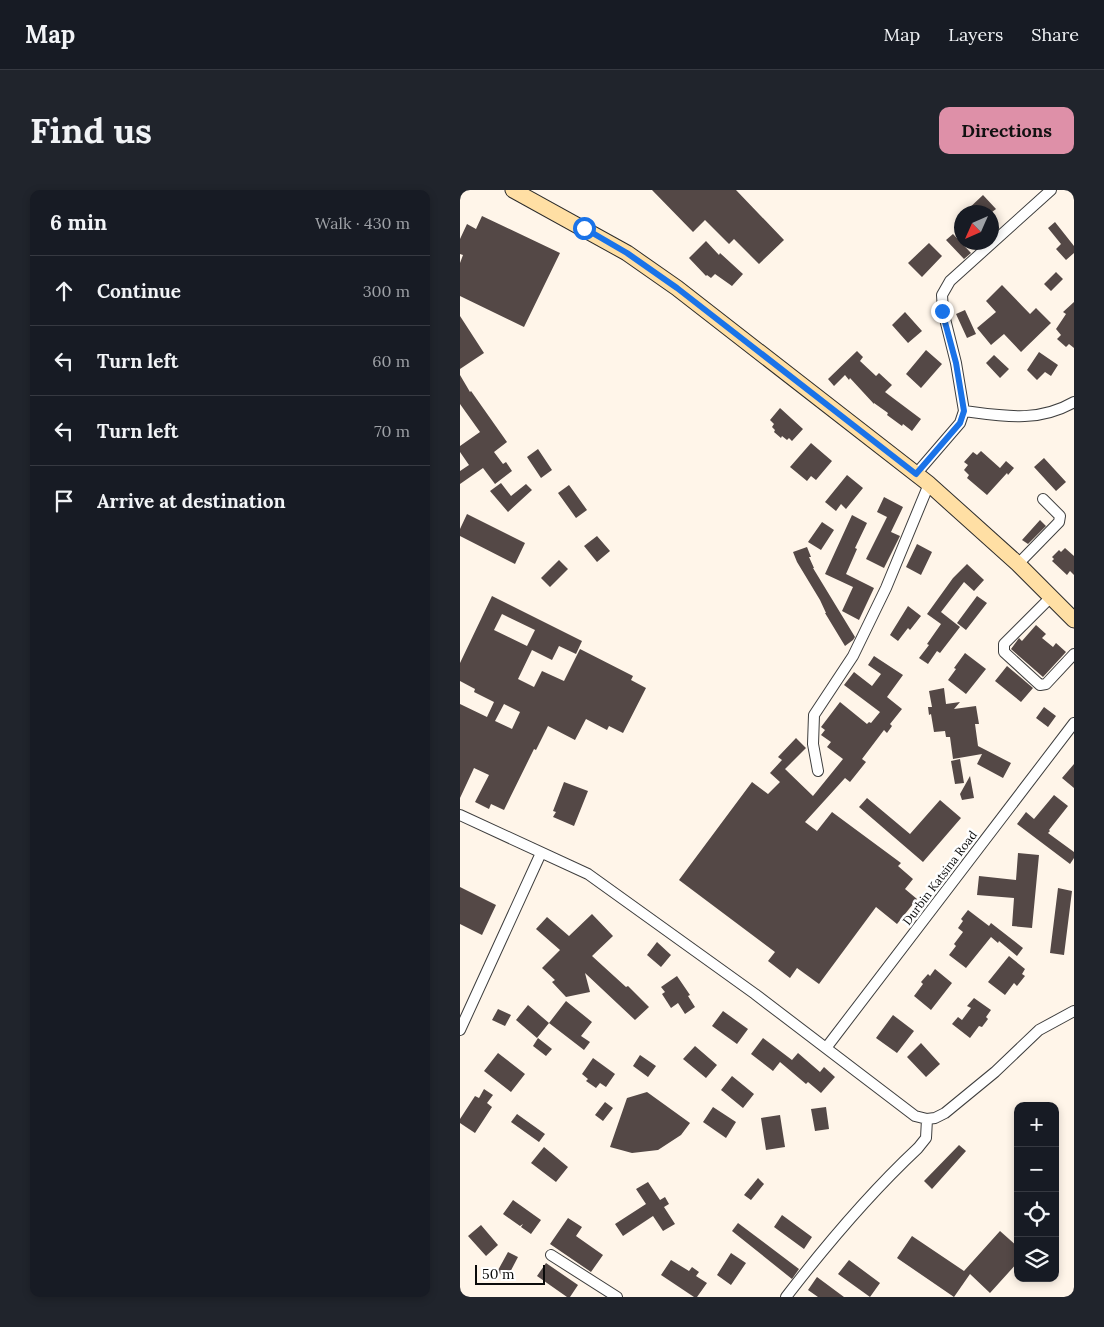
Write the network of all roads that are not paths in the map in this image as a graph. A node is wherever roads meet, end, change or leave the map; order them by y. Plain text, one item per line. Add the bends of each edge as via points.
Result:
1 (513, 190) edge
2 (1051, 190) edge
3 (1074, 402) edge
4 (964, 411) junction
5 (916, 474) junction
6 (929, 484) junction
7 (1043, 499) dead end
8 (1018, 564) junction
9 (1051, 597) junction
10 (1074, 620) edge
11 (1074, 654) edge
12 (1074, 723) edge
13 (818, 771) dead end
14 (460, 815) edge
15 (541, 853) junction
16 (1074, 1011) edge
17 (460, 1030) edge
18 (826, 1048) junction
19 (927, 1119) junction
20 (551, 1255) dead end
21 (617, 1297) edge
22 (786, 1297) edge

1 - 5 street via 649,268
2 - 4 street via 950,281 942,295 942,311 956,363
3 - 4 street via 1043,414 1015,417
4 - 5 street via 960,423
5 - 6 street
6 - 8 street
6 - 13 street via 886,588 853,656 814,715 813,744
7 - 8 street via 1060,516 1059,522
8 - 9 street
9 - 10 street
9 - 11 street via 1004,644 1004,652 1040,684 1046,684
12 - 18 street, Durbin Katsina Road
14 - 15 street
15 - 17 street
15 - 18 street via 588,874
16 - 19 street via 1039,1030 945,1113
18 - 19 street via 915,1116
19 - 22 street via 926,1138 855,1214
20 - 21 street

